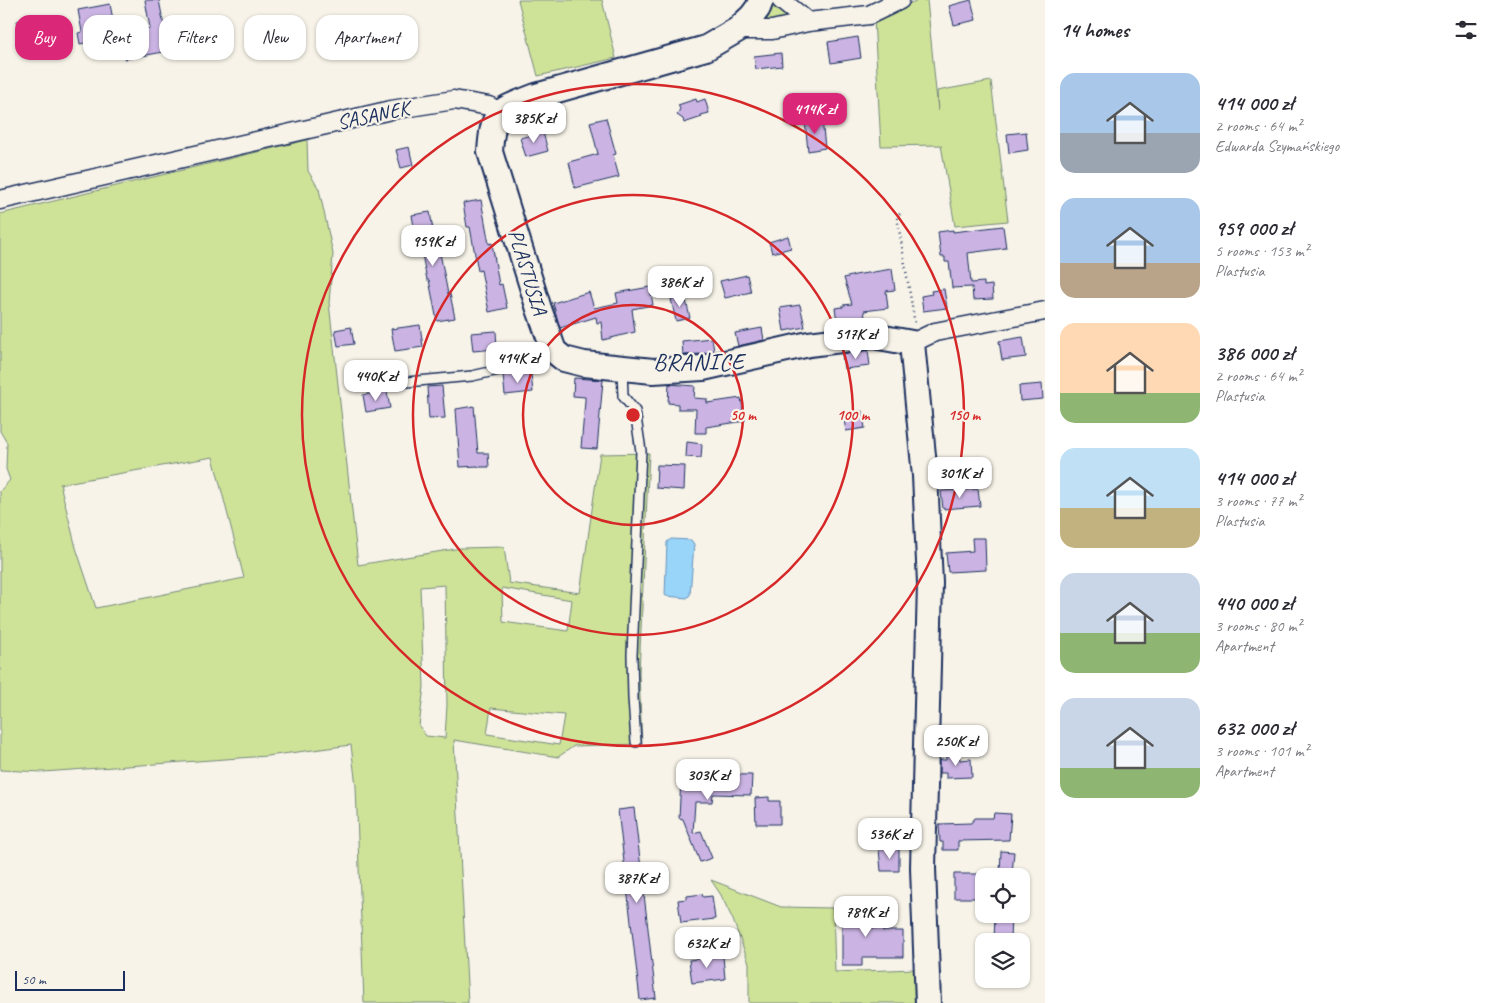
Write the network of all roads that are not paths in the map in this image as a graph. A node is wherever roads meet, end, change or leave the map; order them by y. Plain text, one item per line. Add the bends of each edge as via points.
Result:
1 (761, 0) edge
2 (781, 0) edge
3 (900, 0) edge
4 (808, 22) junction
5 (736, 30) junction
6 (499, 112) junction
7 (0, 200) edge
8 (1045, 311) edge
9 (912, 342) junction
10 (554, 351) junction
11 (622, 368) junction
12 (385, 384) dead end
13 (636, 742) dead end
14 (928, 1003) edge

1 - 5 street via 752,16
2 - 4 street
3 - 4 street via 869,15
4 - 5 street via 772,30
5 - 6 street via 706,48 536,96
6 - 7 street, SASANEK via 489,106 454,100 391,110
6 - 10 street, PLASTUSIA via 492,128 490,152
8 - 9 street via 935,332
9 - 11 street via 873,336 809,344 703,368 654,371
9 - 14 street via 925,476 930,583 923,868
10 - 11 street via 564,360
10 - 12 lane via 525,364 472,376
11 - 13 lane via 623,396 635,411 641,451 632,655

